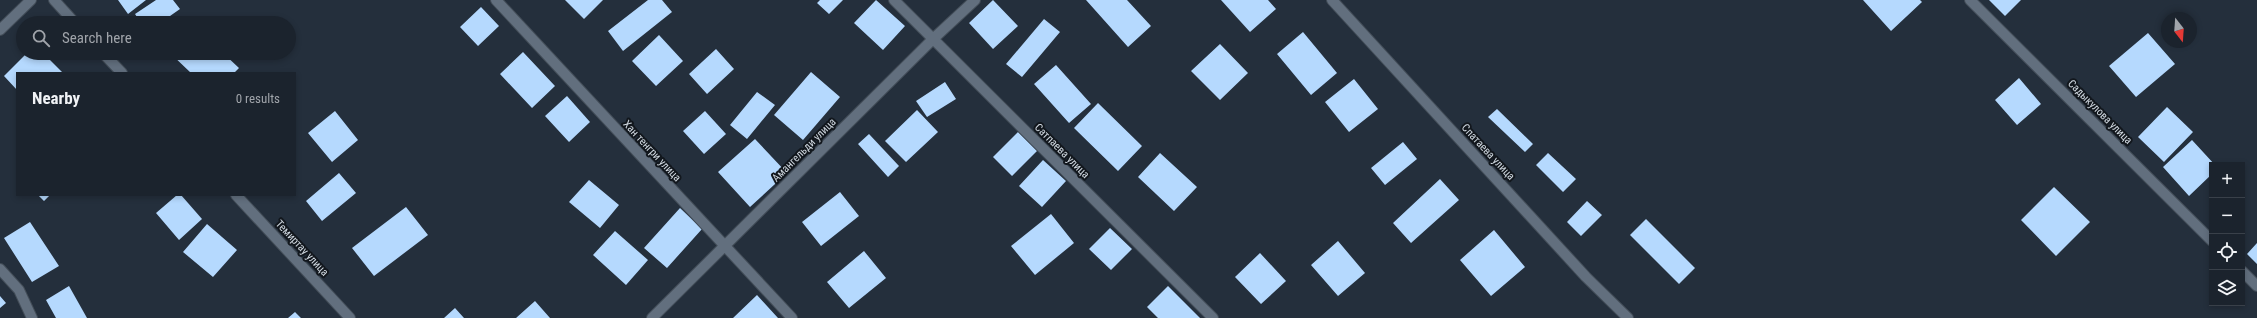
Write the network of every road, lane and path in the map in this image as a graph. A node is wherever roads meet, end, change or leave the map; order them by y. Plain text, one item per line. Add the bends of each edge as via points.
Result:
1 (31, 0) edge
2 (54, 0) edge
3 (496, 0) edge
4 (894, 0) edge
5 (975, 0) edge
6 (1332, 0) edge
7 (1970, 0) edge
8 (69, 16) edge
9 (0, 30) edge
10 (933, 39) junction
11 (110, 60) edge
12 (121, 72) edge
13 (237, 196) edge
14 (2209, 238) edge
15 (724, 247) junction
16 (0, 269) edge
17 (2245, 274) edge
18 (2257, 286) edge
19 (32, 318) edge
20 (350, 318) edge
21 (652, 318) edge
22 (792, 318) edge
23 (1213, 318) edge
24 (1628, 318) edge

1 - 9 street
2 - 8 street
3 - 15 street, Хан тенгри улица
4 - 10 street, Сатпаева улица
5 - 10 street, Амангельди улица
6 - 24 street, Спатаева улица via 1586,277
7 - 14 street, Садыкулова улица
10 - 15 street, Амангельди улица
10 - 23 street, Сатпаева улица
11 - 12 street
13 - 20 street, Темиртау улица
15 - 21 street, Амангельди улица
15 - 22 street, Хан тенгри улица
16 - 19 street via 19,290
17 - 18 street

